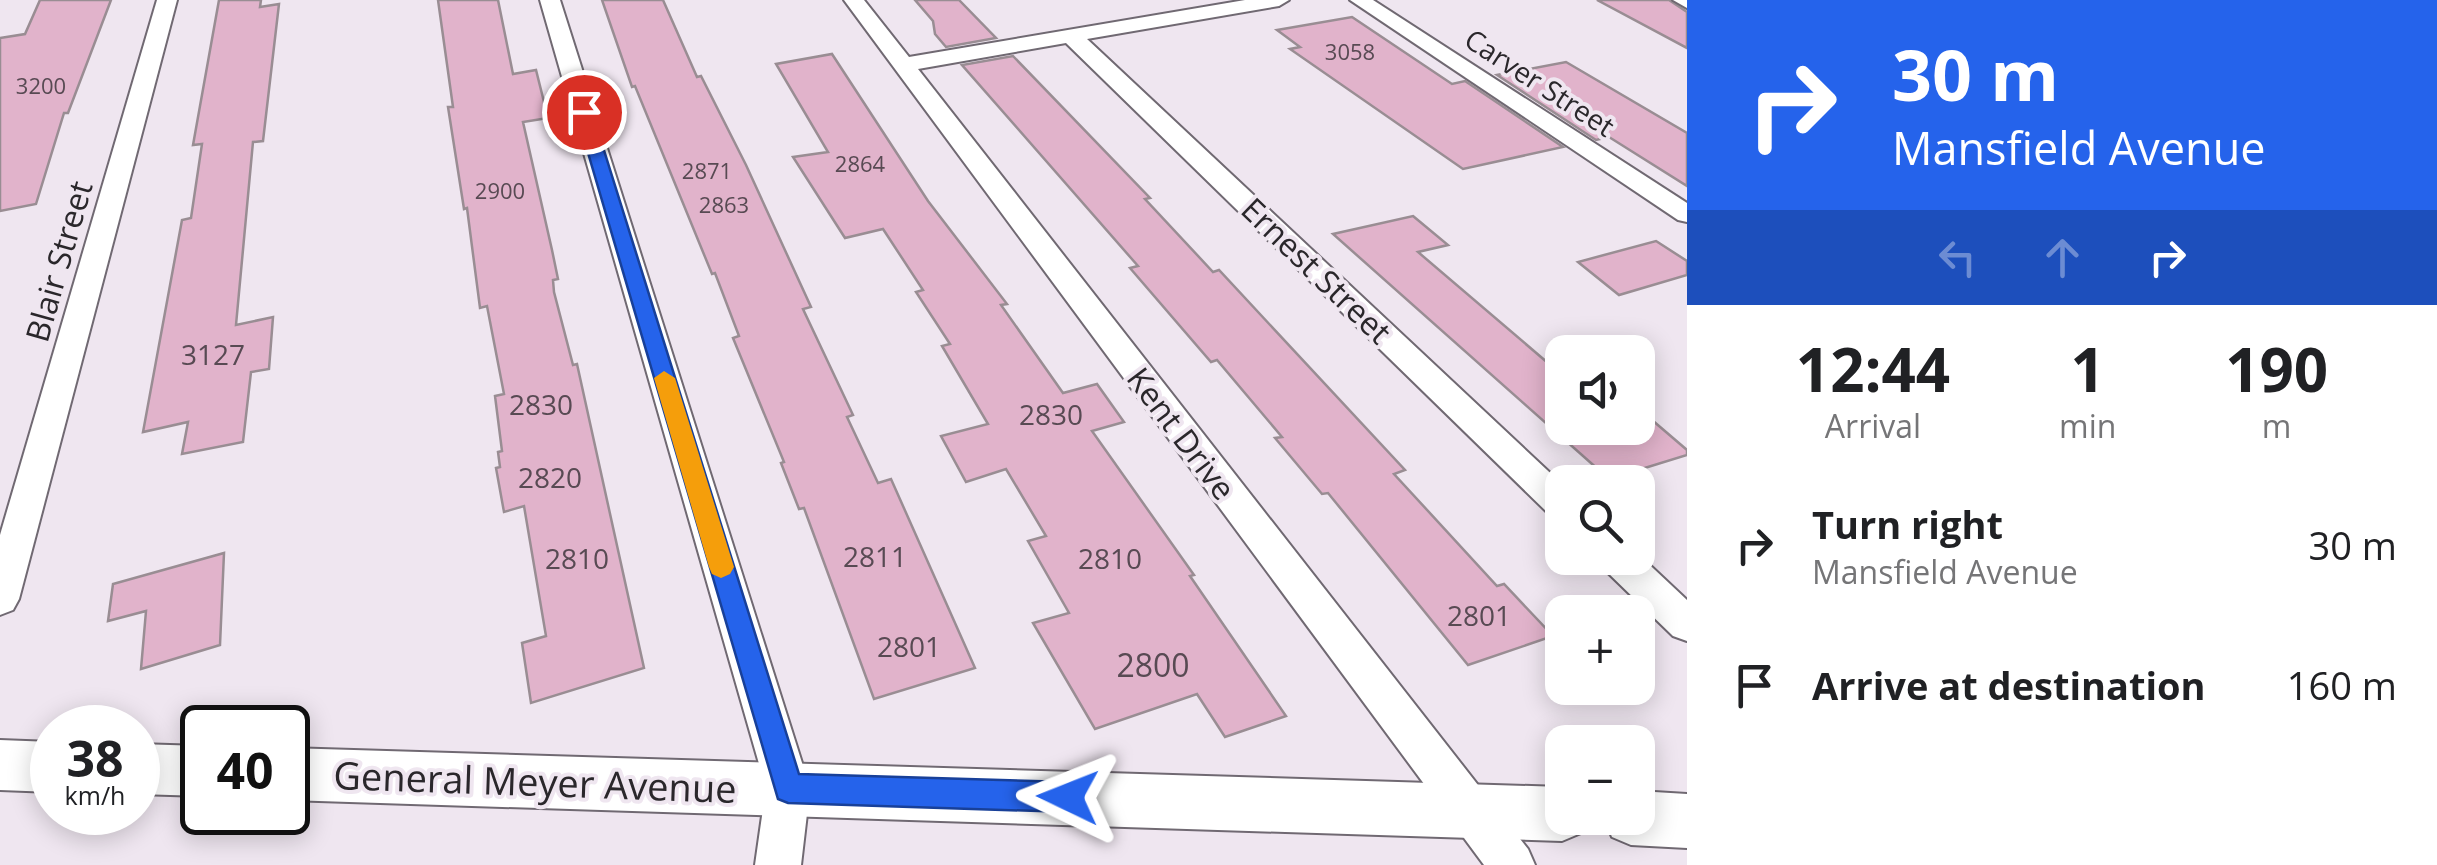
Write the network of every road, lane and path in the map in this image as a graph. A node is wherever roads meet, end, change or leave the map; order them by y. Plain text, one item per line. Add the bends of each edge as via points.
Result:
1 (167, 0) edge
2 (550, 0) edge
3 (854, 0) edge
4 (1176, 0) edge
5 (1280, 0) edge
6 (1360, 0) edge
7 (1194, 14) junction
8 (1070, 36) junction
9 (902, 65) junction
10 (1687, 214) edge
11 (1545, 489) edge
12 (1635, 575) edge
13 (0, 599) edge
14 (1687, 624) edge
15 (0, 765) edge
16 (30, 766) edge
17 (310, 775) edge
18 (788, 788) junction
19 (1467, 809) junction
20 (1545, 813) edge
21 (1655, 819) edge
22 (1687, 820) edge
23 (778, 865) edge
24 (1512, 865) edge

1 - 13 street, Blair Street
2 - 18 street
3 - 9 street, Kent Drive
4 - 7 street
5 - 7 street
6 - 10 street, Carver Street
7 - 8 street
8 - 9 street
8 - 11 street, Ernest Street
9 - 19 street, Kent Drive
12 - 14 street
15 - 16 street
17 - 18 street, General Meyer Avenue
18 - 19 street, General Meyer Avenue
18 - 23 street
19 - 20 street, General Meyer Avenue
19 - 24 street, Kent Drive
21 - 22 street

